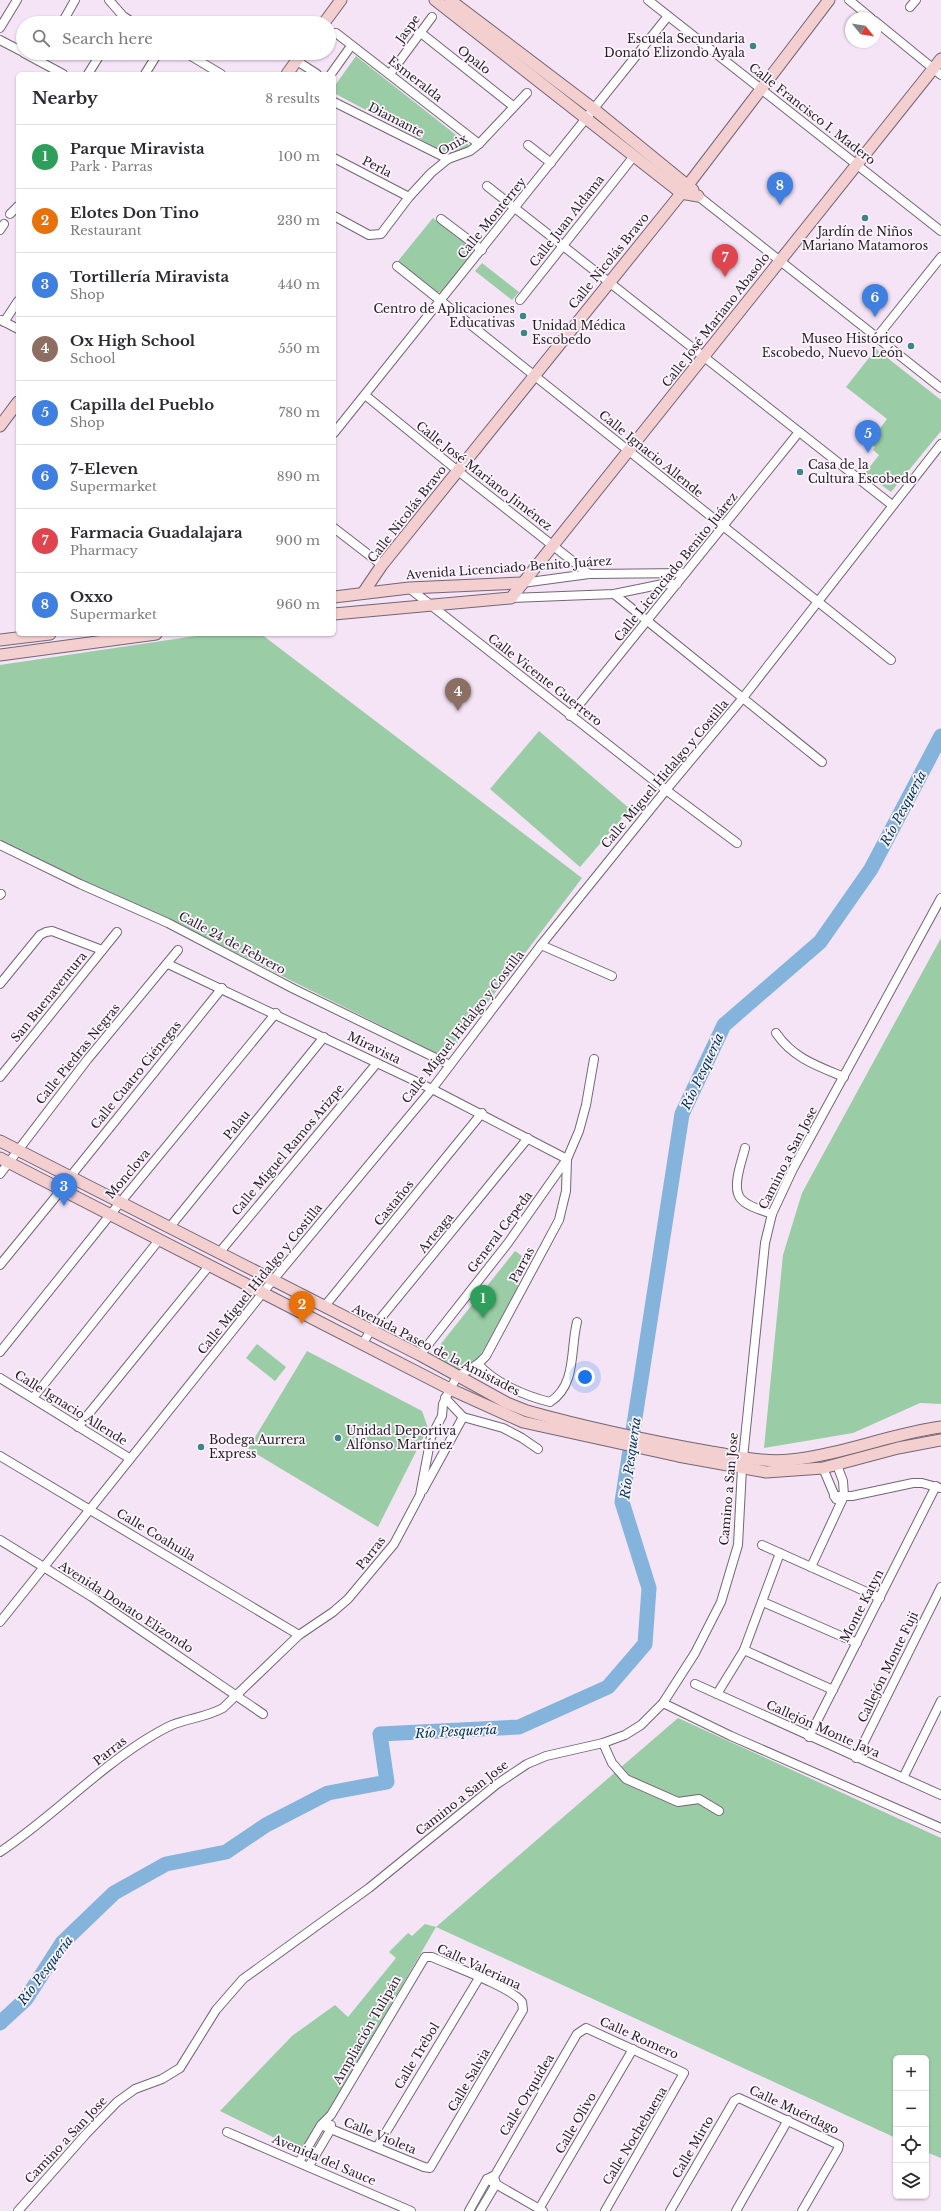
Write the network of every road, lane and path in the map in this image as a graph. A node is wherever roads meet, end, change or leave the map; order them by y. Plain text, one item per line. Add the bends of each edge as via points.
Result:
1 (17, 0) edge
2 (76, 0) edge
3 (109, 0) edge
4 (341, 0) edge
5 (434, 0) edge
6 (450, 0) edge
7 (648, 0) edge
8 (829, 0) edge
9 (849, 0) edge
10 (916, 0) edge
11 (910, 7) dead end
12 (864, 12) edge
13 (66, 16) edge
14 (119, 16) edge
15 (329, 16) edge
16 (668, 16) junction
17 (432, 18) dead end
18 (881, 26) edge
19 (0, 28) edge
20 (336, 33) dead end
21 (421, 33) junction
22 (0, 40) edge
23 (351, 46) junction
24 (16, 49) edge
25 (941, 58) edge
26 (96, 60) edge
27 (154, 60) edge
28 (195, 60) edge
29 (298, 60) edge
30 (303, 60) edge
31 (39, 61) edge
32 (208, 71) edge
33 (59, 72) edge
34 (89, 72) edge
35 (146, 72) edge
36 (289, 72) edge
37 (315, 72) edge
38 (332, 72) edge
39 (937, 72) edge
40 (390, 74) junction
41 (762, 89) junction
42 (527, 93) dead end
43 (336, 103) edge
44 (513, 106) junction
45 (595, 110) junction
46 (586, 119) junction
47 (479, 144) junction
48 (528, 145) dead end
49 (634, 156) junction
50 (336, 159) edge
51 (448, 159) junction
52 (551, 163) junction
53 (856, 164) junction
54 (487, 186) dead end
55 (684, 189) junction
56 (698, 196) joint
57 (409, 197) junction
58 (16, 208) edge
59 (516, 208) junction
60 (10, 214) dead end
61 (336, 217) edge
62 (441, 219) dead end
63 (941, 231) edge
64 (563, 246) junction
65 (482, 250) junction
66 (941, 257) edge
67 (780, 262) junction
68 (397, 266) dead end
69 (609, 282) junction
70 (520, 300) dead end
71 (441, 301) junction
72 (16, 304) edge
73 (2, 321) edge
74 (16, 328) edge
75 (876, 337) junction
76 (704, 357) junction
77 (535, 376) junction
78 (941, 388) edge
79 (364, 396) junction
80 (16, 405) edge
81 (0, 426) edge
82 (336, 431) edge
83 (799, 432) junction
84 (941, 444) edge
85 (628, 452) junction
86 (458, 471) junction
87 (892, 505) junction
88 (723, 528) junction
89 (336, 530) edge
90 (553, 545) junction
91 (382, 565) junction
92 (685, 573) junction
93 (589, 574) junction
94 (522, 583) junction
95 (677, 584) junction
96 (409, 588) junction
97 (362, 593) junction
98 (614, 594) junction
99 (336, 597) edge
100 (511, 598) junction
101 (818, 603) junction
102 (430, 605) junction
103 (336, 614) edge
104 (647, 621) junction
105 (33, 636) edge
106 (141, 636) edge
107 (0, 640) edge
108 (0, 655) edge
109 (891, 660) dead end
110 (742, 699) junction
111 (570, 716) junction
112 (822, 762) dead end
113 (666, 790) junction
114 (737, 843) dead end
115 (0, 846) edge
116 (941, 898) edge
117 (117, 932) dead end
118 (541, 945) junction
119 (102, 950) junction
120 (178, 950) dead end
121 (168, 964) junction
122 (612, 976) dead end
123 (0, 984) edge
124 (222, 988) junction
125 (276, 1013) junction
126 (776, 1033) dead end
127 (324, 1037) junction
128 (594, 1059) dead end
129 (377, 1063) junction
130 (450, 1065) junction
131 (0, 1077) edge
132 (844, 1077) junction
133 (432, 1089) junction
134 (482, 1113) junction
135 (528, 1138) junction
136 (0, 1141) edge
137 (745, 1148) dead end
138 (17, 1150) junction
139 (567, 1159) junction
140 (4, 1160) edge
141 (0, 1174) edge
142 (70, 1177) junction
143 (62, 1189) junction
144 (120, 1203) junction
145 (772, 1214) junction
146 (110, 1215) junction
147 (169, 1228) junction
148 (159, 1240) junction
149 (219, 1253) junction
150 (0, 1265) edge
151 (209, 1266) junction
152 (273, 1280) junction
153 (263, 1293) junction
154 (324, 1307) junction
155 (577, 1322) dead end
156 (371, 1330) junction
157 (363, 1343) junction
158 (0, 1352) edge
159 (420, 1355) junction
160 (478, 1364) junction
161 (457, 1377) junction
162 (0, 1378) edge
163 (447, 1393) junction
164 (33, 1398) junction
165 (463, 1417) junction
166 (78, 1427) junction
167 (941, 1427) edge
168 (941, 1440) edge
169 (538, 1449) dead end
170 (679, 1451) junction
171 (0, 1456) edge
172 (130, 1458) junction
173 (743, 1463) junction
174 (837, 1465) junction
175 (823, 1468) junction
176 (938, 1487) edge
177 (420, 1496) junction
178 (834, 1496) junction
179 (844, 1496) junction
180 (840, 1507) junction
181 (90, 1509) junction
182 (0, 1540) edge
183 (762, 1545) dead end
184 (780, 1554) junction
185 (44, 1567) junction
186 (811, 1567) junction
187 (941, 1586) edge
188 (880, 1598) junction
189 (764, 1602) junction
190 (0, 1622) edge
191 (299, 1635) junction
192 (857, 1643) junction
193 (744, 1650) junction
194 (695, 1684) dead end
195 (833, 1690) junction
196 (717, 1694) junction
197 (238, 1696) junction
198 (941, 1701) edge
199 (663, 1703) junction
200 (263, 1714) dead end
201 (809, 1737) junction
202 (603, 1743) junction
203 (856, 1758) junction
204 (902, 1778) junction
205 (941, 1795) edge
206 (719, 1810) dead end
207 (941, 1828) edge
208 (0, 1852) edge
209 (425, 1957) joint
210 (478, 1978) junction
211 (522, 2002) joint
212 (583, 2028) joint
213 (633, 2049) junction
214 (684, 2073) joint
215 (739, 2098) joint
216 (331, 2115) junction
217 (788, 2120) junction
218 (321, 2125) junction
219 (331, 2129) junction
220 (227, 2132) dead end
221 (376, 2147) junction
222 (299, 2162) junction
223 (309, 2166) junction
224 (430, 2168) joint
225 (491, 2177) junction
226 (496, 2184) junction
227 (541, 2210) edge
228 (18, 2211) edge
229 (411, 2211) edge
230 (469, 2211) edge
231 (480, 2211) edge
232 (605, 2211) edge
233 (670, 2211) edge
234 (736, 2211) edge
235 (802, 2211) edge

1 - 19 street
2 - 13 street
3 - 14 street
4 - 15 street
5 - 46 street
6 - 45 street
7 - 16 street, Calle Francisco I. Madero
8 - 41 street, Calle Nicolás Bravo
9 - 12 street
10 - 11 street
16 - 41 street, Calle Francisco I. Madero
16 - 45 street, Calle Monterrey
17 - 21 street, Jaspe
18 - 39 street
20 - 23 street, Esmeralda
21 - 40 street, Jaspe
21 - 44 street, Opalo
22 - 24 street
23 - 38 street
23 - 40 street, Esmeralda
25 - 39 street, Calle José Mariano Abasolo
26 - 34 street
27 - 35 street
28 - 32 street
29 - 36 street
30 - 37 street
31 - 33 street
39 - 53 street, Calle José Mariano Abasolo
40 - 47 street, Esmeralda
41 - 53 street, Calle Francisco I. Madero
41 - 55 street, Calle Nicolás Bravo
42 - 44 street, Onix
43 - 51 street, Diamante
44 - 47 street, Onix
45 - 46 street, Calle Monterrey
45 - 55 street
46 - 49 street
46 - 52 street, Calle Monterrey
47 - 51 street, Onix via 470,151
48 - 52 street
49 - 55 street
49 - 64 street, Calle Juan Aldama
50 - 57 street, Perla
51 - 57 street, Onix
52 - 59 street, Calle Monterrey
53 - 63 street, Calle Francisco I. Madero
53 - 67 street, Calle José Mariano Abasolo
54 - 59 street
55 - 56 street
55 - 69 street, Calle Nicolás Bravo
56 - 67 street
57 - 61 street, Onix via 386,229 377,236
58 - 60 street
59 - 64 street
59 - 65 street, Calle Monterrey
62 - 65 street
64 - 69 street
64 - 70 street, Calle Juan Aldama
65 - 71 street, Calle Monterrey
66 - 75 street
67 - 75 street
67 - 76 street, Calle José Mariano Abasolo
68 - 71 street, Calle Ignacio Allende
69 - 76 street
69 - 77 street, Calle Nicolás Bravo
71 - 77 street, Calle Ignacio Allende
71 - 79 street, Calle Monterrey
72 - 73 street
73 - 74 street
75 - 78 street
76 - 83 street
76 - 85 street, Calle José Mariano Abasolo
77 - 85 street, Calle Ignacio Allende
77 - 86 street, Calle Nicolás Bravo
79 - 82 street, Calle Monterrey
79 - 86 street, Calle José Mariano Jiménez
80 - 81 street
83 - 87 street
83 - 88 street, Calle Licenciado Benito Juárez
84 - 87 street, Calle Miguel Hidalgo y Costilla
85 - 88 street, Calle Ignacio Allende
85 - 90 street, Calle José Mariano Abasolo
86 - 90 street, Calle José Mariano Jiménez
86 - 91 street, Calle Nicolás Bravo
87 - 101 street, Calle Miguel Hidalgo y Costilla via 885,518
88 - 92 street, Calle Licenciado Benito Juárez
88 - 101 street, Calle Ignacio Allende
89 - 91 street
90 - 93 street, Calle José Mariano Jiménez
90 - 94 street, Calle José Mariano Abasolo
91 - 97 street, Calle Nicolás Bravo
92 - 93 street, Avenida Licenciado Benito Juárez
92 - 95 street, Calle Licenciado Benito Juárez
93 - 94 street, Avenida Licenciado Benito Juárez
94 - 96 street, Avenida Licenciado Benito Juárez
94 - 100 street, Calle José Mariano Abasolo
95 - 98 street via 663,584
95 - 104 street, Calle Licenciado Benito Juárez
96 - 97 street, Avenida Licenciado Benito Juárez
96 - 102 street, Calle Vicente Guerrero
97 - 99 street, Avenida Licenciado Benito Juárez
98 - 100 street
98 - 104 street
100 - 102 street
101 - 109 street, Calle Ignacio Allende
101 - 110 street, Calle Miguel Hidalgo y Costilla
102 - 103 street
102 - 111 street, Calle Vicente Guerrero
104 - 110 street
104 - 111 street, Calle Licenciado Benito Juárez
105 - 107 street
106 - 108 street
110 - 112 street
110 - 113 street, Calle Miguel Hidalgo y Costilla
111 - 113 street, Calle Vicente Guerrero
113 - 114 street, Calle Vicente Guerrero
113 - 118 street, Calle Miguel Hidalgo y Costilla
115 - 130 street, Calle 24 de Febrero via 168,923 294,989
116 - 132 street, Camino a San Jose
117 - 119 street, San Buenaventura
118 - 122 street
118 - 130 street, Calle Miguel Hidalgo y Costilla
119 - 123 street via 52,931 46,932 40,935
119 - 131 street, San Buenaventura
120 - 121 street, Calle Piedras Negras
121 - 124 street, Miravista
121 - 138 street, Calle Piedras Negras via 87,1060
124 - 125 street, Miravista
124 - 142 street, Calle Cuatro Ciénegas
125 - 127 street, Miravista
125 - 144 street, Monclova
126 - 132 street via 782,1042 806,1062
127 - 129 street, Miravista
127 - 147 street, Palau
128 - 139 street, Parras via 579,1131
129 - 133 street, Miravista
129 - 149 street, Calle Miguel Ramos Arizpe
130 - 133 street, Calle Miguel Hidalgo y Costilla
132 - 145 street, Camino a San Jose
133 - 134 street, Miravista
133 - 152 street, Calle Miguel Hidalgo y Costilla
134 - 135 street, Miravista
134 - 154 street, Castaños
135 - 139 street, Miravista
135 - 156 street, Arteaga
136 - 138 street, Avenida Paseo de la Amistades
137 - 145 street via 737,1187 738,1195 745,1203
138 - 140 street, Calle Piedras Negras
138 - 142 street, Avenida Paseo de la Amistades
139 - 159 street, General Cepeda via 508,1244
139 - 160 street, Parras via 566,1191 559,1220 495,1343
140 - 141 street, Calle Piedras Negras
140 - 143 street, Avenida Paseo de la Amistades
142 - 144 street, Avenida Paseo de la Amistades
143 - 146 street, Avenida Paseo de la Amistades
143 - 150 street
144 - 146 street, Monclova
144 - 147 street, Avenida Paseo de la Amistades
145 - 173 street, Camino a San Jose via 761,1269
146 - 148 street, Avenida Paseo de la Amistades
146 - 158 street, Monclova
147 - 149 street, Avenida Paseo de la Amistades
148 - 151 street, Avenida Paseo de la Amistades
148 - 164 street
149 - 152 street, Avenida Paseo de la Amistades
151 - 153 street, Avenida Paseo de la Amistades
151 - 166 street
152 - 153 street, Calle Miguel Hidalgo y Costilla
152 - 154 street, Avenida Paseo de la Amistades
153 - 157 street, Avenida Paseo de la Amistades
153 - 172 street, Calle Miguel Hidalgo y Costilla
154 - 156 street, Avenida Paseo de la Amistades
155 - 160 street via 568,1380 560,1396 550,1402 531,1397 486,1373
156 - 157 street, Arteaga
156 - 159 street, Avenida Paseo de la Amistades
157 - 163 street, Avenida Paseo de la Amistades
159 - 161 street, Avenida Paseo de la Amistades
160 - 161 street, Parras
161 - 163 street, Parras
161 - 170 street, Avenida Paseo de la Amistades via 507,1403
162 - 164 street, Calle Ignacio Allende
163 - 165 street
163 - 170 street, Avenida Paseo de la Amistades via 478,1402 523,1422
163 - 177 street, Parras via 442,1416 431,1437
164 - 166 street, Calle Ignacio Allende
165 - 169 street via 502,1428
165 - 177 street
166 - 172 street, Calle Ignacio Allende
167 - 173 street, Avenida Paseo de la Amistades via 886,1437 836,1452 790,1460
168 - 174 street, Avenida Paseo de la Amistades via 898,1448
170 - 173 street, Avenida Paseo de la Amistades
171 - 181 street, Calle Coahuila
172 - 181 street, Calle Miguel Hidalgo y Costilla
173 - 175 street, Avenida Paseo de la Amistades via 773,1472
173 - 199 street, Camino a San Jose via 738,1545 721,1602 695,1653
174 - 175 street, Avenida Paseo de la Amistades
174 - 179 street via 843,1481
175 - 178 street
176 - 179 street via 913,1483
176 - 188 street, Monte Katyn
177 - 191 street, Parras via 394,1544 362,1583 341,1606
178 - 179 street
178 - 180 street
179 - 180 street
180 - 186 street
181 - 185 street, Calle Miguel Hidalgo y Costilla
181 - 191 street, Calle Coahuila
182 - 185 street, Avenida Donato Elizondo
183 - 184 street
184 - 186 street
184 - 189 street
185 - 190 street, Calle Miguel Hidalgo y Costilla
185 - 197 street, Avenida Donato Elizondo
186 - 188 street
187 - 203 street, Callejón Monte Fuji
188 - 192 street, Monte Katyn
189 - 192 street
189 - 193 street
191 - 197 street, Parras
192 - 195 street, Monte Katyn
193 - 195 street
193 - 196 street
194 - 196 street, Callejón Monte Jaya
195 - 201 street, Monte Katyn
196 - 201 street, Callejón Monte Jaya
197 - 200 street, Avenida Donato Elizondo
197 - 208 street, Parras via 223,1708 209,1715 171,1725 126,1752 45,1820
198 - 204 street
199 - 202 street, Camino a San Jose via 641,1725 625,1735
199 - 207 street
201 - 203 street, Callejón Monte Jaya
202 - 206 street via 612,1764 626,1779 678,1802 699,1799
202 - 228 street, Camino a San Jose via 546,1756 521,1768 497,1784 369,1888 243,1979 216,2010 180,2068 162,2079 135,2089 113,2106
203 - 204 street, Callejón Monte Jaya
204 - 205 street, Callejón Monte Jaya
209 - 210 street, Calle Valeriana via 432,1957
209 - 216 street, Ampliación Tulipán
210 - 211 street, Calle Valeriana via 510,1993
210 - 221 street, Calle Trébol
211 - 224 street, Calle Salvia via 523,2010
212 - 213 street, Calle Romero
212 - 225 street, Calle Orquídea
213 - 214 street, Calle Romero
213 - 227 street, Calle Olivo
214 - 232 street, Calle Nochebuena
215 - 217 street, Calle Muérdago
215 - 233 street, Calle Mirto via 734,2101
216 - 218 street, Ampliación Tulipán
216 - 219 street
217 - 234 street
217 - 235 street, Calle Muérdago via 838,2145
218 - 219 street, Calle Violeta
218 - 222 street, Ampliación Tulipán
219 - 221 street, Calle Violeta
219 - 223 street
220 - 222 street, Avenida del Sauce
221 - 224 street, Calle Violeta
222 - 223 street, Avenida del Sauce
223 - 229 street, Avenida del Sauce
225 - 226 street
225 - 230 street, Calle Orquídea
226 - 227 street
226 - 231 street

